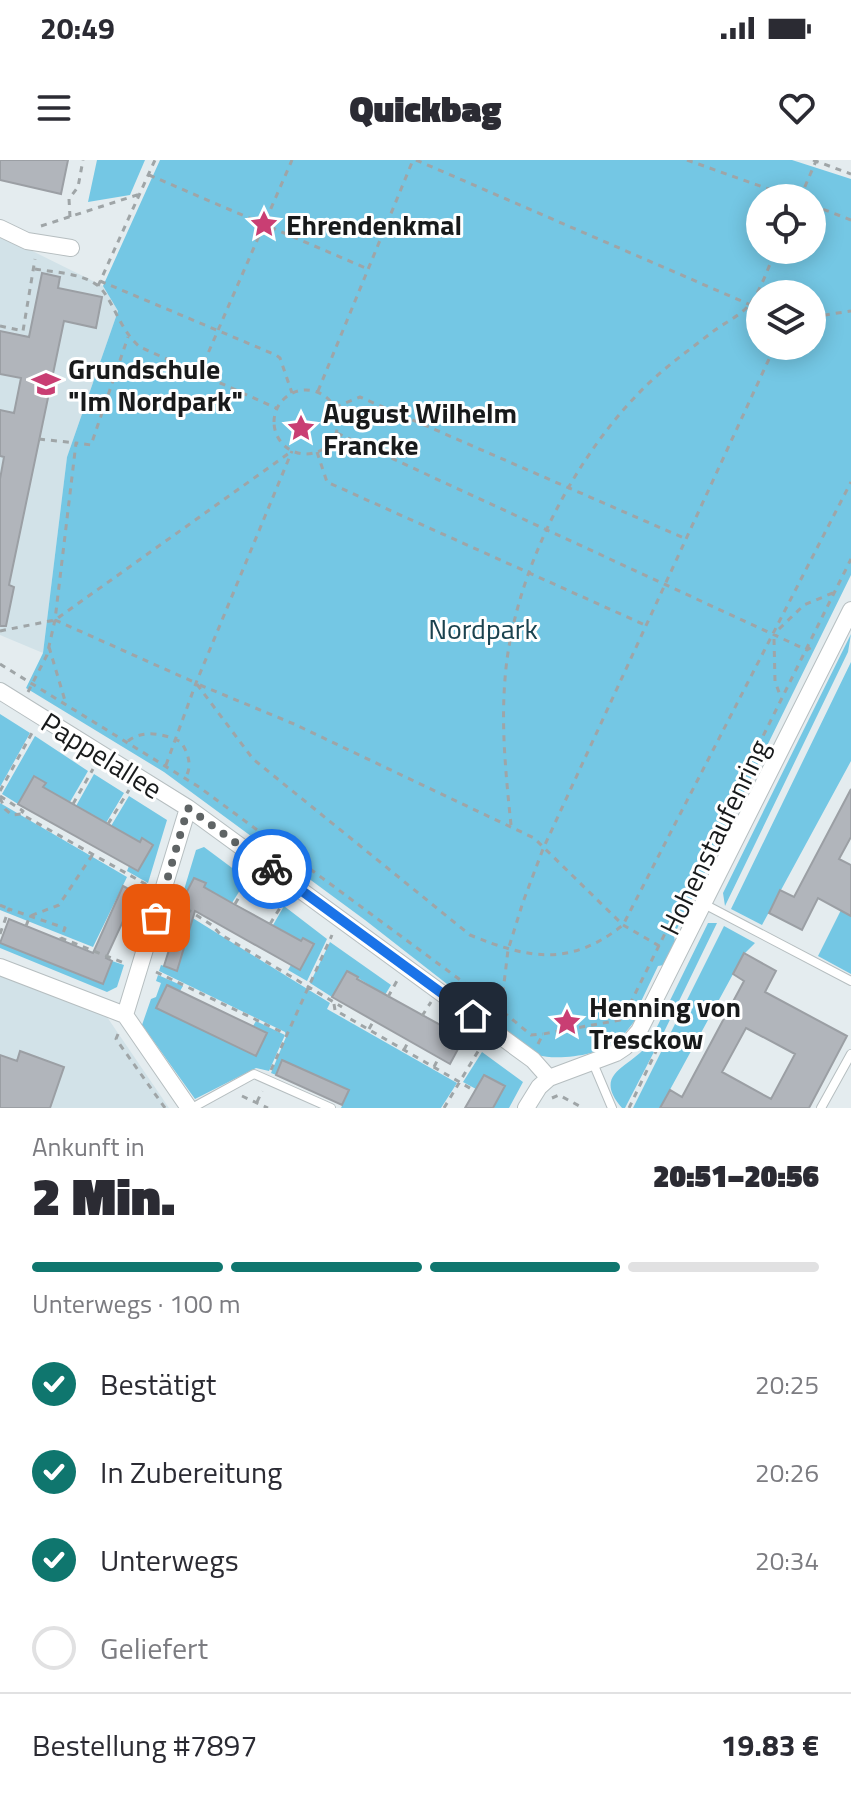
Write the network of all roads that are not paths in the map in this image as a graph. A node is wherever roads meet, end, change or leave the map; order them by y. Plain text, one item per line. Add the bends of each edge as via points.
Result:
1 (0, 228) edge
2 (71, 248) dead end
3 (851, 610) edge
4 (0, 691) edge
5 (188, 808) junction
6 (704, 904) junction
7 (0, 967) edge
8 (851, 981) edge
9 (125, 1015) junction
10 (851, 1054) edge
11 (593, 1063) junction
12 (549, 1078) junction
13 (190, 1108) edge
14 (331, 1108) edge
15 (526, 1108) edge
16 (612, 1108) edge
17 (821, 1108) edge

1 - 2 street via 31,242
3 - 6 street, Hohenstaufenring
4 - 5 street, Pappelallee
5 - 9 street
5 - 12 street, Pappelallee via 530,1057
6 - 8 lane
6 - 11 street, Hohenstaufenring via 639,1031 625,1047
7 - 9 street
9 - 13 street
10 - 17 lane
11 - 12 street, Hohenstaufenring
11 - 16 lane
12 - 15 street
13 - 14 lane via 254,1074

